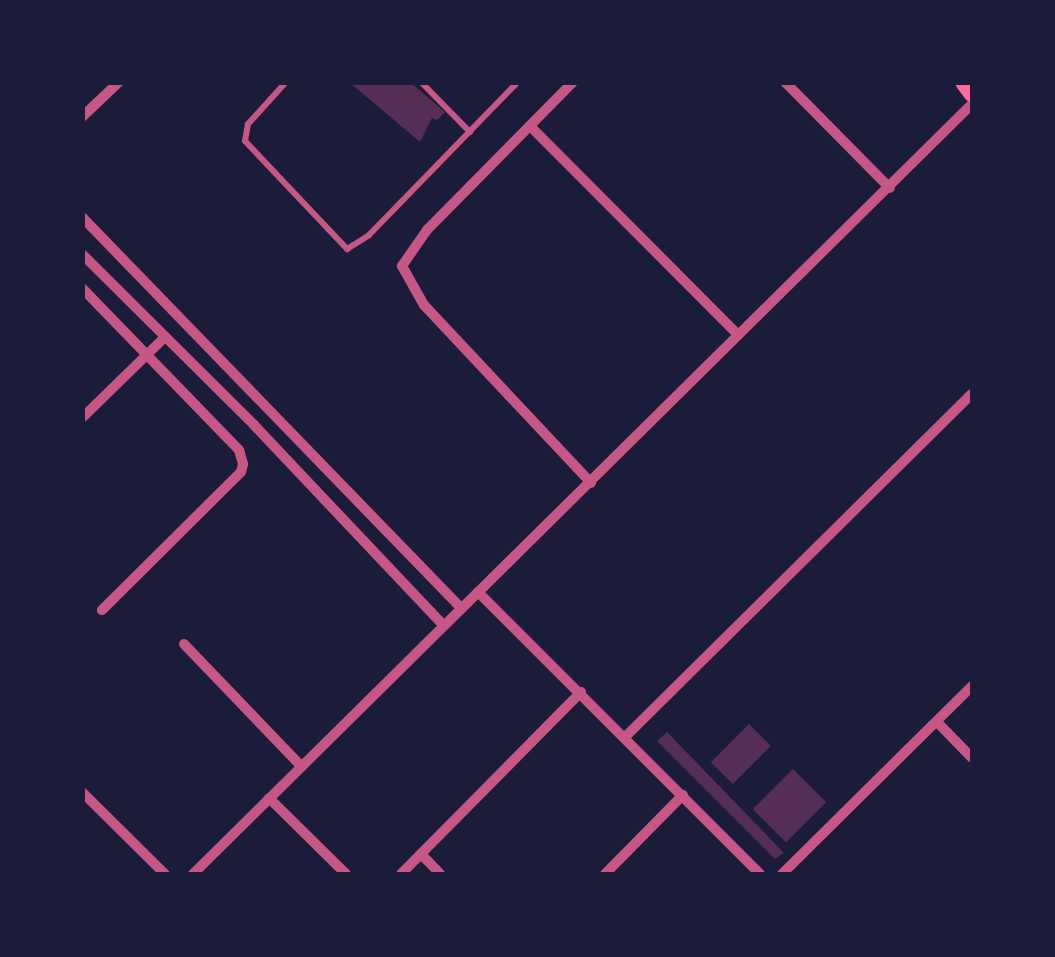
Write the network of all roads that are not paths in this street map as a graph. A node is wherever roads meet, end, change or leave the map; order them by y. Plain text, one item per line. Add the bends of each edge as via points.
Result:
1 (119, 82) edge
2 (286, 82) edge
3 (421, 82) edge
4 (518, 82) edge
5 (573, 82) edge
6 (785, 82) edge
7 (964, 82) edge
8 (972, 93) edge
9 (972, 104) edge
10 (82, 118) edge
11 (530, 126) junction
12 (470, 132) junction
13 (890, 188) junction
14 (82, 217) edge
15 (82, 254) edge
16 (82, 288) edge
17 (738, 335) junction
18 (165, 337) junction
19 (147, 354) junction
20 (972, 394) edge
21 (82, 418) edge
22 (591, 483) junction
23 (478, 592) junction
24 (461, 608) junction
25 (102, 610) dead end
26 (443, 625) junction
27 (184, 644) dead end
28 (972, 686) edge
29 (581, 692) junction
30 (937, 722) junction
31 (626, 736) junction
32 (972, 758) edge
33 (301, 766) junction
34 (82, 792) edge
35 (683, 796) junction
36 (269, 798) junction
37 (421, 854) junction
38 (165, 874) edge
39 (193, 874) edge
40 (346, 874) edge
41 (401, 874) edge
42 (440, 874) edge
43 (606, 874) edge
44 (760, 874) edge
45 (782, 874) edge

1 - 10 street
2 - 12 lane via 248,124 246,141 347,249 369,235
3 - 12 lane
4 - 12 lane
5 - 11 street
6 - 13 street
7 - 8 main road
9 - 13 street
11 - 17 street
11 - 22 street via 426,230 402,266 412,290
13 - 17 street
14 - 24 street
15 - 18 street
16 - 19 street
17 - 22 street
18 - 19 street
18 - 26 street
19 - 21 street
19 - 25 street via 239,450 241,472
20 - 31 street
22 - 23 street
23 - 24 street
23 - 29 street
24 - 26 street
26 - 33 street
27 - 33 street
28 - 30 street
29 - 31 street
29 - 37 street
30 - 32 street
30 - 45 street
31 - 35 street
33 - 36 street
34 - 38 street
35 - 43 street
35 - 44 street
36 - 39 street
36 - 40 street
37 - 41 street
37 - 42 street

